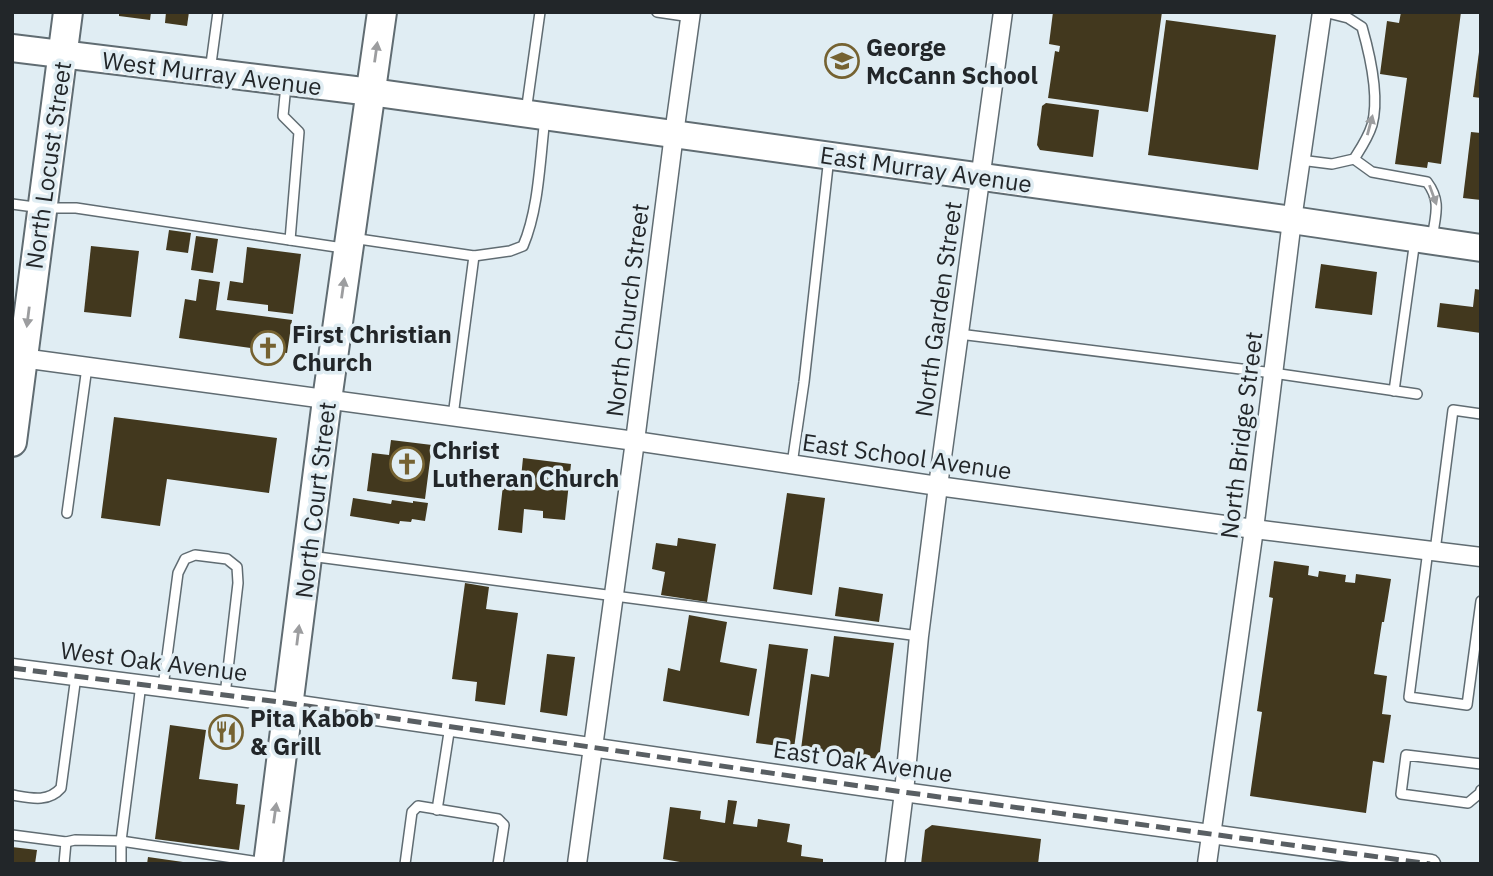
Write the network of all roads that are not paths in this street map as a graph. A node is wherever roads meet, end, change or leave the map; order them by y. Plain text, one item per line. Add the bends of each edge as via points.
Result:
1 (68, 12) edge
2 (218, 12) edge
3 (382, 12) edge
4 (540, 12) edge
5 (657, 12) edge
6 (1003, 12) edge
7 (1323, 12) edge
8 (691, 15) edge
9 (12, 48) edge
10 (62, 55) junction
11 (209, 72) junction
12 (286, 82) junction
13 (371, 92) junction
14 (535, 115) junction
15 (674, 134) junction
16 (829, 156) junction
17 (1354, 159) junction
18 (1300, 160) junction
19 (981, 177) junction
20 (12, 204) edge
21 (42, 208) junction
22 (1292, 220) junction
23 (1424, 239) junction
24 (290, 240) junction
25 (349, 243) junction
26 (1481, 248) edge
27 (474, 256) junction
28 (959, 334) junction
29 (22, 358) junction
30 (86, 367) junction
31 (1273, 373) junction
32 (1394, 391) junction
33 (1417, 394) dead end
34 (327, 400) junction
35 (1481, 414) edge
36 (453, 416) junction
37 (635, 441) junction
38 (12, 442) edge
39 (792, 464) junction
40 (938, 486) junction
41 (67, 513) dead end
42 (1254, 529) junction
43 (1431, 551) junction
44 (308, 556) junction
45 (1481, 557) edge
46 (613, 594) junction
47 (1481, 601) edge
48 (919, 636) junction
49 (12, 668) edge
50 (76, 676) junction
51 (141, 684) junction
52 (163, 687) junction
53 (225, 695) junction
54 (289, 703) junction
55 (450, 726) junction
56 (592, 746) junction
57 (1481, 764) edge
58 (1481, 790) edge
59 (904, 792) junction
60 (12, 795) edge
61 (438, 810) junction
62 (1211, 834) junction
63 (12, 835) edge
64 (121, 841) junction
65 (66, 842) junction
66 (64, 864) edge
67 (121, 864) edge
68 (268, 864) edge
69 (405, 864) edge
70 (498, 864) edge
71 (577, 864) edge
72 (895, 864) edge
73 (1207, 864) edge
74 (1431, 864) edge

1 - 10 main road, North Locust Street
2 - 11 lane
13 -> 3 main road, North Court Street
4 - 14 lane
5 - 8 lane
6 - 19 street, North Garden Street
17 -> 7 lane via 1366,141 1375,98 1367,47 1362,27
7 - 18 street, North Bridge Street
8 - 15 street, North Church Street
9 - 10 street, West Murray Avenue
10 - 11 street, West Murray Avenue
10 - 21 main road, North Locust Street
11 - 12 street, West Murray Avenue
12 - 13 street, West Murray Avenue
12 - 24 lane via 283,116 299,132
13 - 14 street, East Murray Avenue
13 - 25 main road, North Court Street
14 - 15 street, East Murray Avenue
14 - 27 lane via 534,209 523,246
15 - 16 street, East Murray Avenue
15 - 37 street, North Church Street
16 - 19 street, East Murray Avenue
16 - 39 lane
17 - 18 lane via 1332,164
17 -> 23 lane via 1372,172 1427,182 1437,202
18 - 22 street, North Bridge Street
19 - 22 street, East Murray Avenue
19 - 28 street, North Garden Street
20 - 21 lane
21 - 24 lane via 76,208
21 -> 29 main road, North Locust Street
22 - 23 street, East Murray Avenue
22 - 31 street, North Bridge Street
23 - 26 street, East Murray Avenue
23 - 32 lane
24 - 25 lane
25 - 27 lane
34 -> 25 main road, North Court Street
27 - 36 lane
28 - 31 lane
28 - 40 street, North Garden Street
29 - 30 street, East School Avenue
29 - 38 main road, North Locust Street
30 - 34 street, East School Avenue
30 - 41 lane
31 - 32 lane
31 - 42 street, North Bridge Street
32 - 33 lane
34 - 36 street, East School Avenue
34 - 44 main road, North Court Street
35 - 43 lane via 1453,410
36 - 37 street, East School Avenue
37 - 39 street, East School Avenue
37 - 46 street, North Church Street
39 - 40 street, East School Avenue
40 - 42 street, East School Avenue
40 - 48 street, North Garden Street
42 - 43 street, East School Avenue
42 - 62 street, North Bridge Street
43 - 45 street, East School Avenue
43 - 47 lane via 1409,697 1467,705
44 - 46 lane
54 -> 44 main road, North Court Street
46 - 48 lane
46 - 56 street, North Church Street
48 - 59 street, North Garden Street
49 - 50 street, West Oak Avenue
50 - 51 street, West Oak Avenue
50 - 60 lane via 61,788 38,799
51 - 52 street, West Oak Avenue
51 - 64 lane
52 - 53 street, West Oak Avenue
52 - 53 lane via 178,573 185,559 195,555 227,559 237,567 239,583
53 - 54 street, West Oak Avenue
54 - 55 street, East Oak Avenue
68 -> 54 main road, North Court Street
55 - 56 street, East Oak Avenue
55 - 61 lane
56 - 59 street, East Oak Avenue
56 - 71 street, North Church Street
57 - 58 lane via 1406,755 1401,794 1468,803
59 - 62 street, East Oak Avenue
59 - 72 street, North Garden Street
61 - 69 lane via 418,806 412,811
61 - 70 lane via 498,819 504,825
62 - 73 street, North Bridge Street
62 - 74 street, East Oak Avenue
63 - 65 lane
64 - 65 lane
64 - 67 lane
64 - 68 lane
65 - 66 lane

